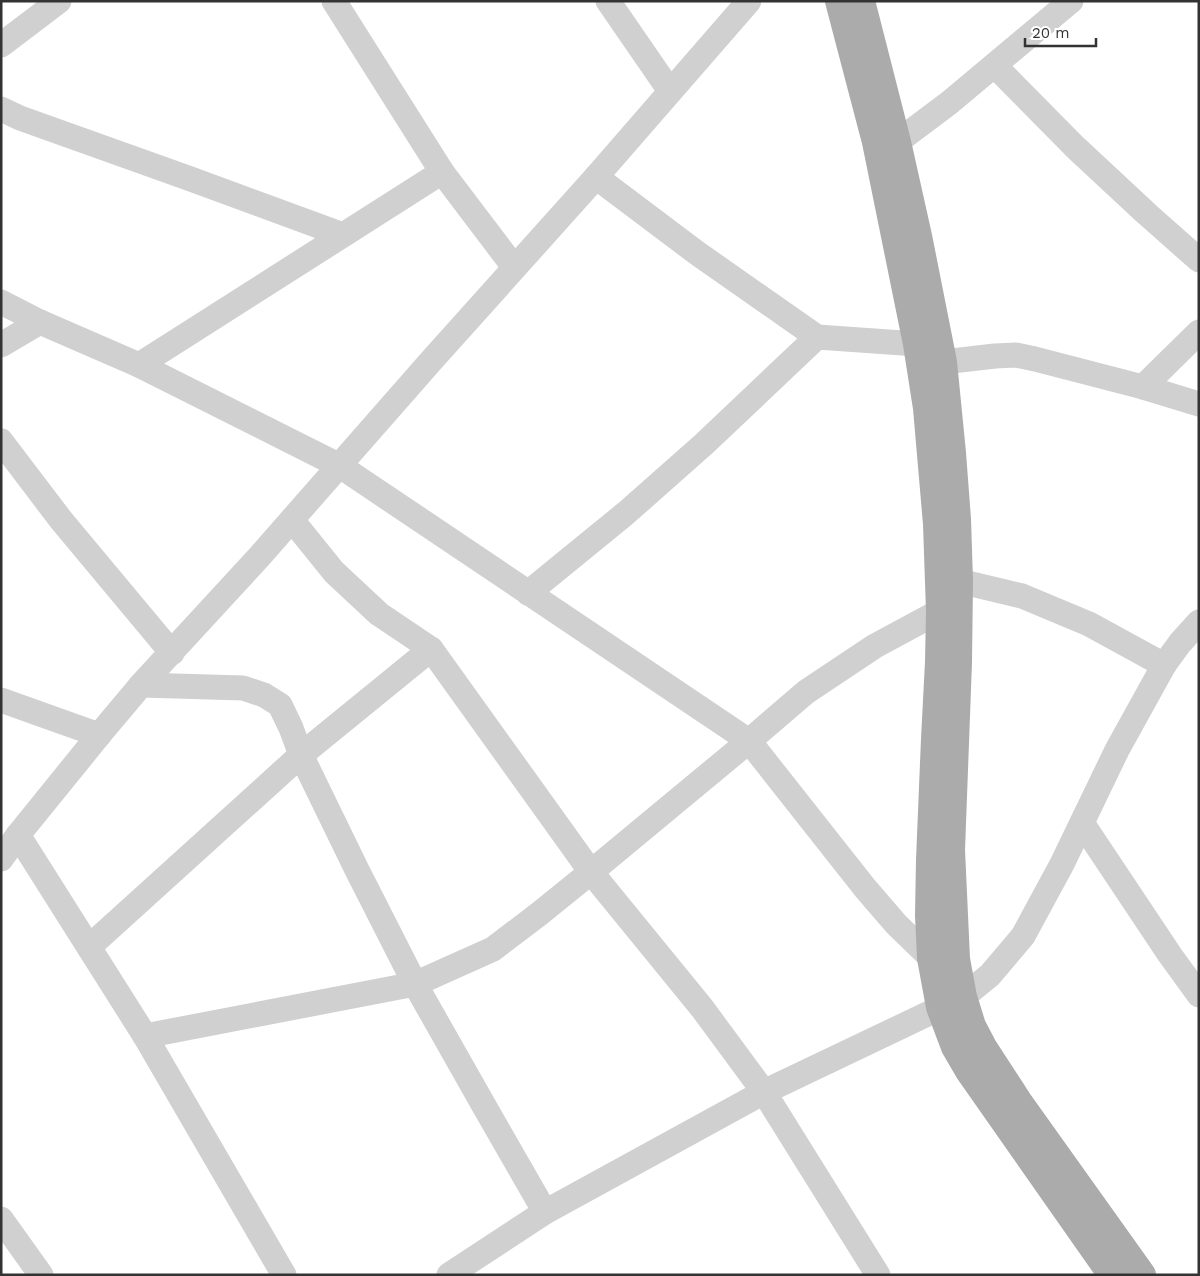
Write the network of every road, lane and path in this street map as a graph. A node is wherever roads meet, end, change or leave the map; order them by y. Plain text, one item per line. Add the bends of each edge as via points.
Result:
1 (59, 1) edge
2 (334, 1) edge
3 (608, 1) edge
4 (749, 1) edge
5 (839, 1) edge
6 (861, 1) edge
7 (1072, 1) edge
8 (1, 45) edge
9 (994, 66) junction
10 (670, 92) junction
11 (1, 109) edge
12 (897, 142) junction
13 (442, 172) junction
14 (596, 177) junction
15 (343, 234) junction
16 (1199, 260) edge
17 (514, 268) junction
18 (1, 302) edge
19 (40, 322) junction
20 (1199, 332) edge
21 (817, 337) junction
22 (918, 344) junction
23 (1, 345) edge
24 (943, 362) junction
25 (139, 365) junction
26 (1143, 387) junction
27 (1199, 404) edge
28 (1, 441) edge
29 (340, 466) junction
30 (292, 520) junction
31 (959, 581) junction
32 (528, 593) junction
33 (940, 611) junction
34 (1198, 624) edge
35 (431, 649) junction
36 (172, 652) junction
37 (1164, 664) junction
38 (141, 685) junction
39 (1, 700) edge
40 (99, 734) junction
41 (749, 741) junction
42 (301, 755) junction
43 (1082, 823) junction
44 (18, 835) junction
45 (1, 859) edge
46 (592, 872) junction
47 (90, 947) junction
48 (944, 958) junction
49 (415, 984) junction
50 (1199, 995) edge
51 (951, 1002) junction
52 (145, 1036) junction
53 (764, 1092) junction
54 (545, 1212) junction
55 (1, 1218) edge
56 (41, 1275) edge
57 (284, 1275) edge
58 (448, 1275) edge
59 (878, 1275) edge
60 (1112, 1275) edge
61 (1142, 1275) edge

1 - 8 street
2 - 13 street
3 - 10 street
4 - 10 street
5 - 22 main road via 876,142
6 - 12 main road
7 - 9 street
9 - 12 street
9 - 16 street
10 - 14 street
11 - 15 street
12 - 24 main road
13 - 15 street
13 - 17 street
14 - 17 street
14 - 21 street
15 - 25 street
17 - 29 street
18 - 19 street
19 - 23 street
19 - 25 street
20 - 26 street
21 - 22 street
21 - 32 street via 704,444
22 - 33 main road via 933,474
24 - 26 street via 1016,355
24 - 31 main road via 957,519
25 - 29 street
26 - 27 street
28 - 36 street via 61,520
29 - 30 street
29 - 32 street
30 - 35 street via 334,572 379,614
30 - 36 street
31 - 37 street via 1022,596 1089,624
31 - 48 main road via 951,850
32 - 41 street
33 - 41 street via 876,646 806,692
33 - 48 main road via 929,915
34 - 37 street
35 - 42 street
35 - 46 street
36 - 38 street
37 - 43 street
38 - 40 street
38 - 42 street via 243,688 264,694 280,705
39 - 40 street
40 - 44 street
41 - 46 street
41 - 48 street via 896,924
42 - 47 street
42 - 49 street
43 - 50 street
43 - 51 street via 1023,936 990,975
44 - 45 street
44 - 47 street
46 - 49 street via 493,949
46 - 53 street via 702,1008
47 - 52 street
48 - 51 main road
49 - 52 street
49 - 54 street
51 - 53 street
51 - 60 main road via 955,1047 968,1071
51 - 61 main road via 972,1026 1020,1104
52 - 57 street
53 - 54 street
53 - 59 street
54 - 58 street
55 - 56 street

